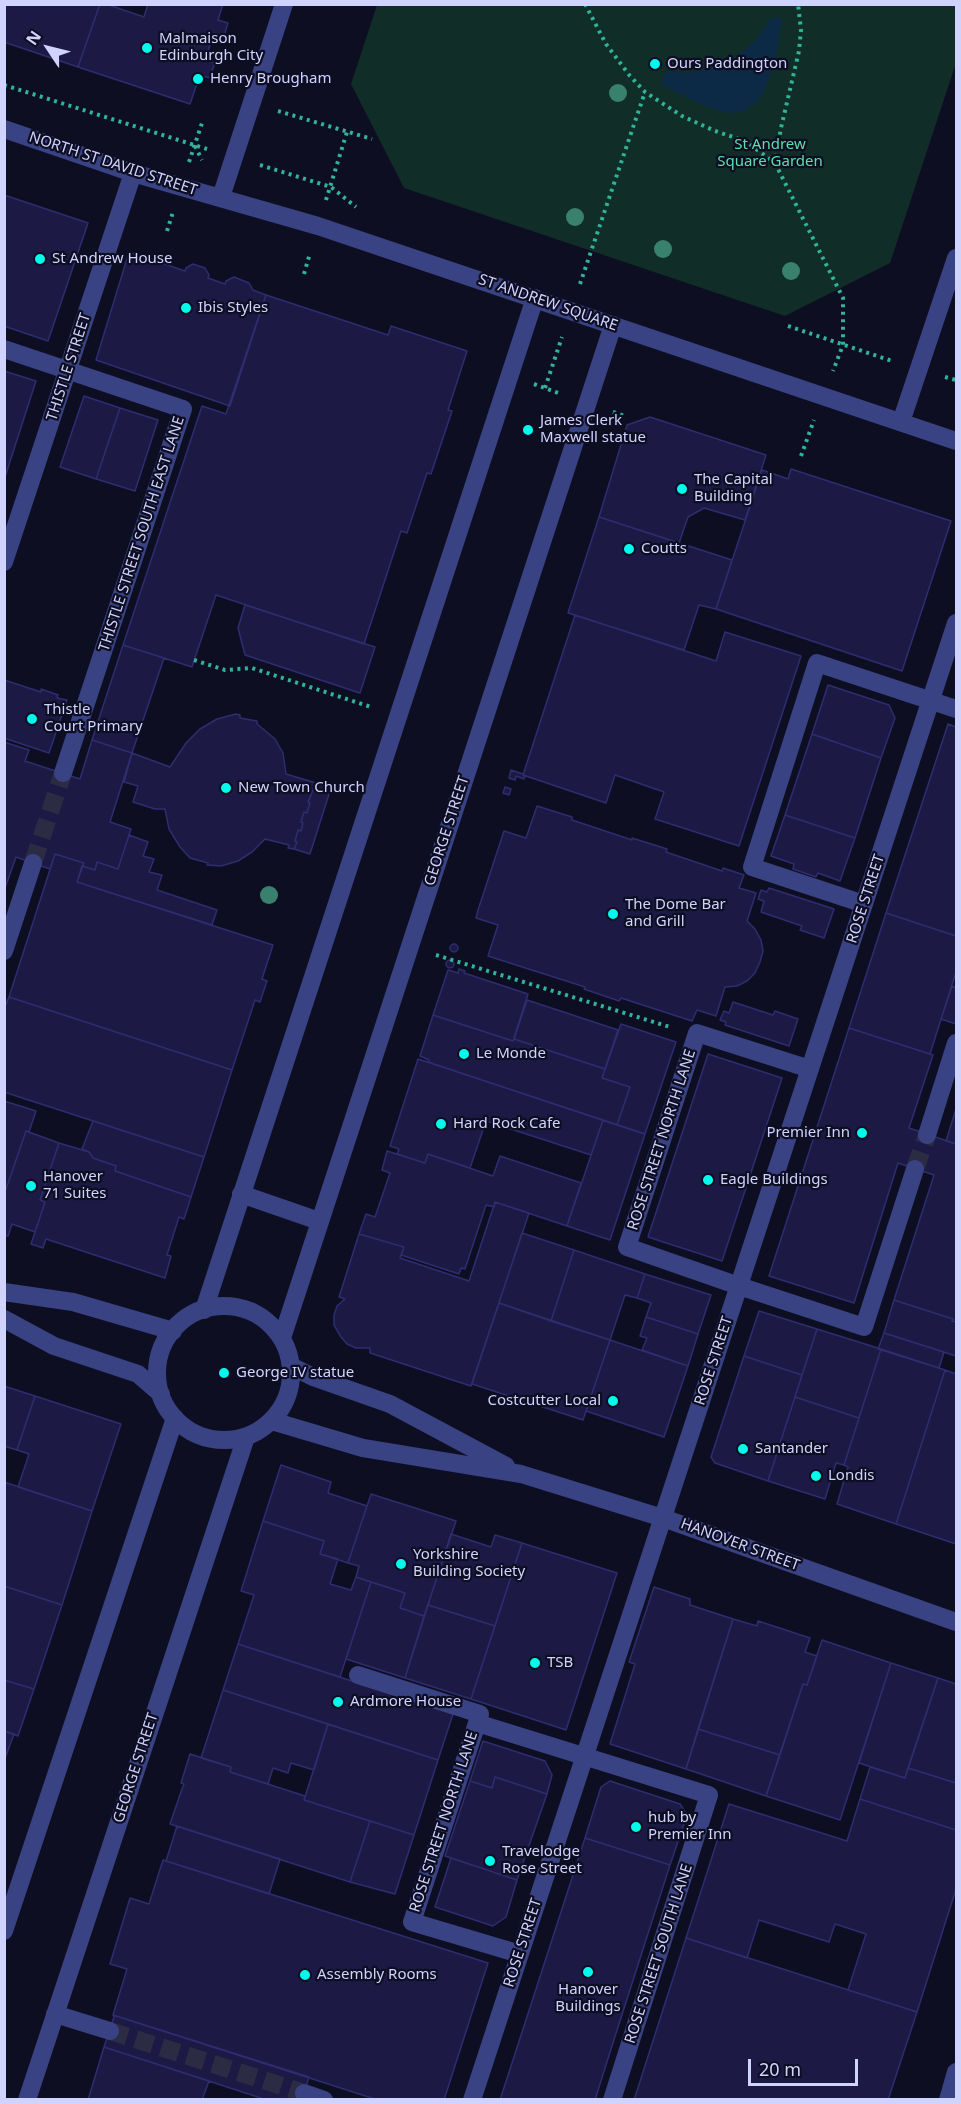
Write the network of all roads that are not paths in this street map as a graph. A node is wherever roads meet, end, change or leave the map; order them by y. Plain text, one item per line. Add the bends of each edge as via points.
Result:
1 (284, 4) edge
2 (4, 129) edge
3 (133, 173) junction
4 (221, 197) junction
5 (957, 258) edge
6 (535, 298) junction
7 (613, 325) junction
8 (4, 349) edge
9 (68, 370) junction
10 (902, 422) junction
11 (957, 441) edge
12 (4, 562) edge
13 (957, 622) edge
14 (931, 700) junction
15 (957, 709) edge
16 (63, 773) tunnel mouth
17 (33, 863) tunnel mouth
18 (864, 904) junction
19 (4, 951) edge
20 (957, 1043) edge
21 (810, 1069) junction
22 (927, 1134) tunnel mouth
23 (915, 1169) tunnel mouth
24 (241, 1194) junction
25 (319, 1221) junction
26 (739, 1286) junction
27 (4, 1292) edge
28 (204, 1310) junction
29 (4, 1318) edge
30 (173, 1331) junction
31 (282, 1338) junction
32 (291, 1366) junction
33 (161, 1394) junction
34 (175, 1418) junction
35 (272, 1421) junction
36 (246, 1437) junction
37 (521, 1474) junction
38 (663, 1518) junction
39 (957, 1622) edge
40 (358, 1675) dead end
41 (477, 1723) junction
42 (585, 1755) junction
43 (4, 1931) edge
44 (519, 1954) junction
45 (55, 2014) junction
46 (110, 2031) tunnel mouth
47 (957, 2072) edge
48 (304, 2093) tunnel mouth
49 (27, 2100) edge
50 (324, 2100) edge
51 (472, 2100) edge
52 (612, 2100) edge
53 (948, 2100) edge

1 - 4 street
2 - 3 street, NORTH ST DAVID STREET
3 - 4 street, NORTH ST DAVID STREET
3 - 9 street, THISTLE STREET
4 - 6 street, ST ANDREW SQUARE
5 - 10 street
6 - 7 street, ST ANDREW SQUARE
6 - 24 street
7 - 10 street, ST ANDREW SQUARE
7 - 25 street, GEORGE STREET
8 - 9 street
9 - 12 street, THISTLE STREET
9 - 16 street, THISTLE STREET SOUTH EAST LANE via 183,409
10 - 11 street, ST ANDREW SQUARE
13 - 14 street, ROSE STREET
14 - 15 street
14 - 18 street, ROSE STREET
14 - 18 street via 817,663 803,679 752,867
17 - 19 street
18 - 21 street, ROSE STREET
20 - 22 street
21 - 26 street, ROSE STREET
21 - 26 street, ROSE STREET NORTH LANE via 697,1033 627,1247
23 - 26 street via 864,1327
24 - 25 street
24 - 28 street
25 - 31 street, GEORGE STREET
26 - 38 street, ROSE STREET
27 - 30 street via 73,1302
28 - 30 street
28 - 31 street via 248,1310
29 - 33 street via 54,1346 138,1374
30 - 33 street via 165,1342 158,1366
31 - 32 street
32 - 35 street via 288,1393
32 - 37 street, HANOVER STREET via 390,1404
33 - 34 street
34 - 36 street via 207,1438
34 - 43 street
35 - 36 street
35 - 37 street, HANOVER STREET via 363,1448
36 - 45 street, GEORGE STREET
37 - 38 street, HANOVER STREET
38 - 39 street, HANOVER STREET
38 - 42 street, ROSE STREET
40 - 41 street via 480,1714
41 - 42 street, ROSE STREET NORTH LANE
41 - 44 street, ROSE STREET NORTH LANE via 412,1922
42 - 44 street, ROSE STREET
42 - 52 street, ROSE STREET SOUTH LANE via 710,1795
44 - 51 street, ROSE STREET
45 - 46 street
45 - 49 street, GEORGE STREET
47 - 53 street
48 - 50 street

